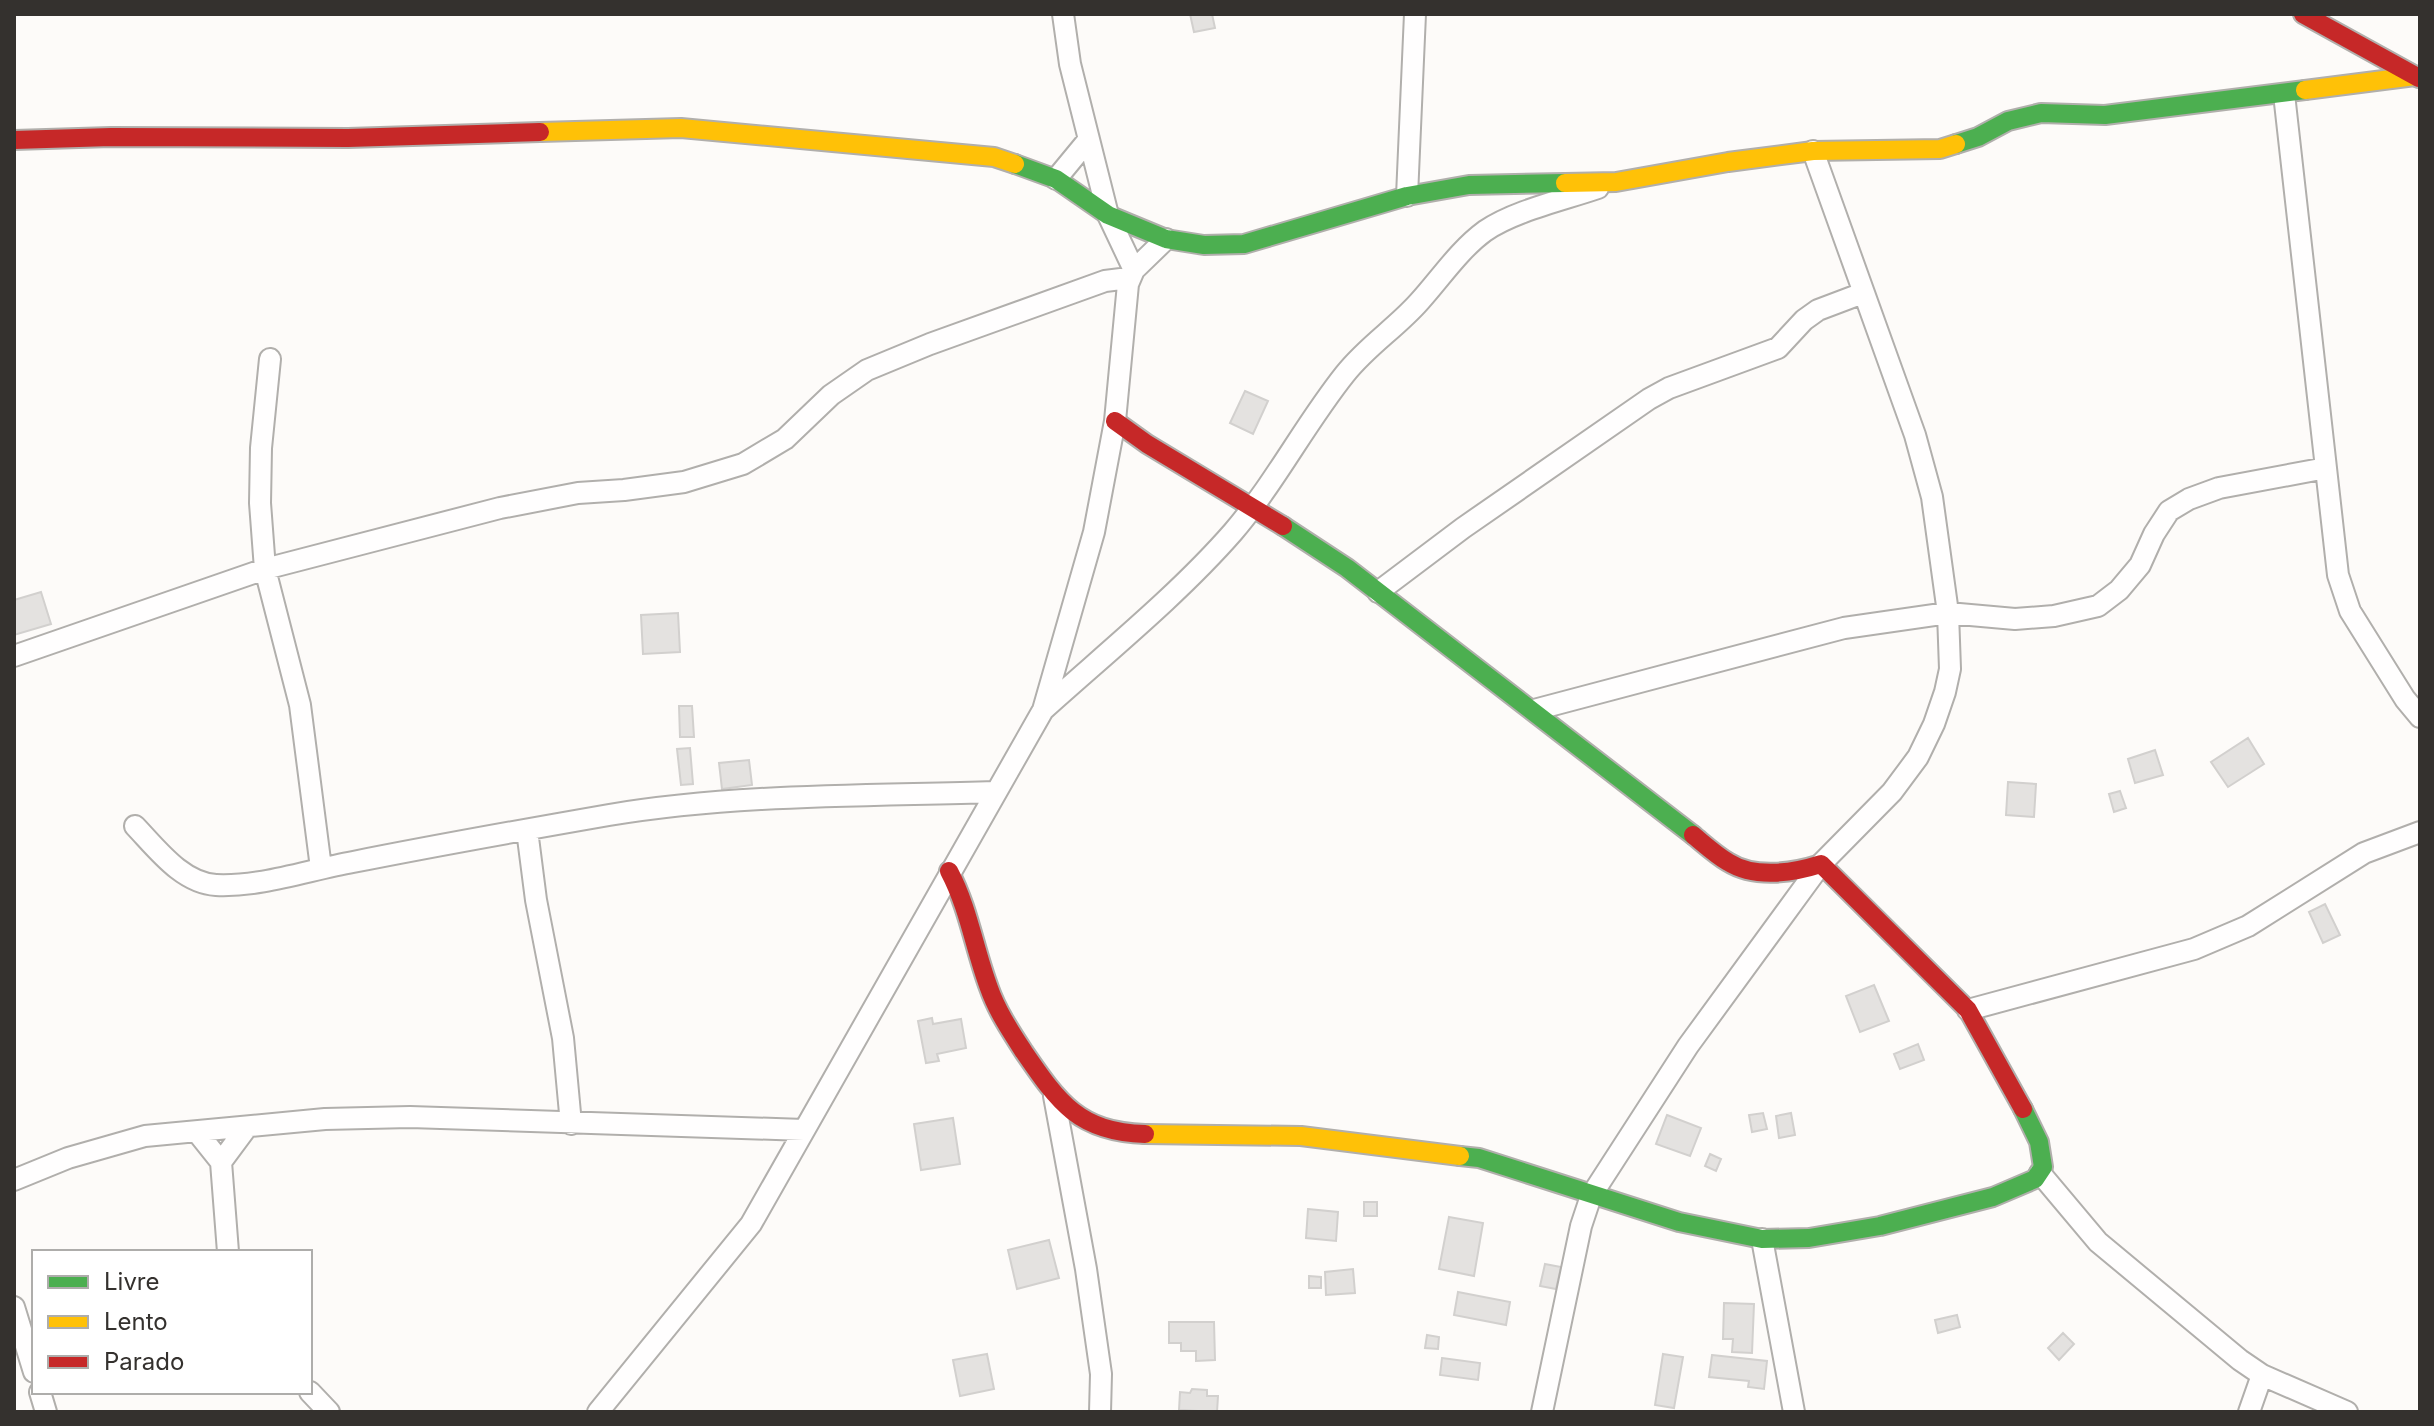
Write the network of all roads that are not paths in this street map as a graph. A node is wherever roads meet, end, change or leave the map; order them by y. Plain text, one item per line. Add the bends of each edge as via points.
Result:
1 (1063, 14) edge
2 (1415, 14) edge
3 (2303, 14) edge
4 (2418, 71) edge
5 (2284, 94) junction
6 (1089, 139) junction
7 (14, 140) edge
8 (1813, 151) junction
9 (1056, 179) junction
10 (1616, 182) junction
11 (1407, 196) junction
12 (1108, 215) junction
13 (1166, 239) junction
14 (1131, 277) junction
15 (1863, 293) junction
16 (270, 359) dead end
17 (1115, 421) junction
18 (2326, 468) junction
19 (1253, 507) junction
20 (265, 569) junction
21 (1378, 592) junction
22 (1948, 613) junction
23 (14, 656) edge
24 (1043, 710) junction
25 (1534, 710) junction
26 (2420, 717) edge
27 (994, 792) junction
28 (135, 826) dead end
29 (527, 830) junction
30 (2420, 832) edge
31 (1821, 864) junction
32 (321, 868) junction
33 (949, 871) junction
34 (1968, 1010) junction
35 (1054, 1096) junction
36 (571, 1124) junction
37 (1093, 1124) junction
38 (247, 1127) junction
39 (804, 1130) junction
40 (197, 1132) junction
41 (1063, 1144) junction
42 (221, 1162) junction
43 (2040, 1173) junction
44 (14, 1180) edge
45 (1591, 1196) junction
46 (1762, 1239) junction
47 (228, 1250) edge
48 (14, 1307) edge
49 (32, 1366) edge
50 (2262, 1375) junction
51 (312, 1394) edge
52 (329, 1412) edge
53 (598, 1412) edge
54 (1100, 1412) edge
55 (1542, 1412) edge
56 (1794, 1412) edge
57 (2249, 1412) edge
58 (2347, 1412) edge

1 - 6 street
2 - 11 street
3 - 4 street
4 - 5 street
5 - 8 street via 2105,115 2041,113 1940,149
5 - 18 street
6 - 9 street
6 - 12 street
7 - 9 street via 348,138 681,128 994,157
8 - 10 street
8 - 15 street
9 - 12 street
10 - 11 street via 1469,185
10 - 19 street via 1513,218 1469,244 1345,375
11 - 13 street via 1244,244
12 - 13 street
12 - 14 street
13 - 14 street
14 - 17 street
14 - 20 street via 1105,281 867,370 831,395 785,439 743,464 684,482 500,508
15 - 21 street via 1818,310 1778,348 1649,399
15 - 22 street via 1932,497
16 - 20 street via 261,448
17 - 19 street
17 - 24 street via 1094,532
18 - 22 street via 2219,488 2169,511 2140,565 2098,606 2015,619
18 - 26 street via 2338,575 2350,611
19 - 21 street
19 - 24 street via 1176,589
20 - 23 street
20 - 32 street via 300,705
21 - 25 street
22 - 25 street via 1844,628
22 - 31 street via 1950,669 1918,757 1892,792
24 - 27 street
25 - 31 street via 1730,864 1779,874
27 - 29 street via 726,801
27 - 33 street
28 - 32 street via 196,881 255,883
29 - 32 street
29 - 36 street via 563,1038
30 - 34 street via 2364,853 2248,926 2194,949
31 - 34 street
31 - 45 street via 1688,1046
33 - 35 street via 969,915 989,989 1008,1028
33 - 39 street
34 - 43 street via 2039,1142
35 - 37 street
35 - 41 street
36 - 38 street via 410,1117
36 - 39 street
37 - 41 street
37 - 45 street via 1117,1133 1301,1136 1479,1158
38 - 40 street
38 - 42 street
39 - 53 street via 751,1224
40 - 42 street
40 - 44 street via 145,1136
41 - 54 street via 1101,1374
42 - 47 street
43 - 46 street via 1993,1197 1880,1226 1809,1238
43 - 50 street via 2098,1242
45 - 46 street
45 - 55 street
46 - 56 street
48 - 49 street
50 - 57 street
50 - 58 street
51 - 52 street

